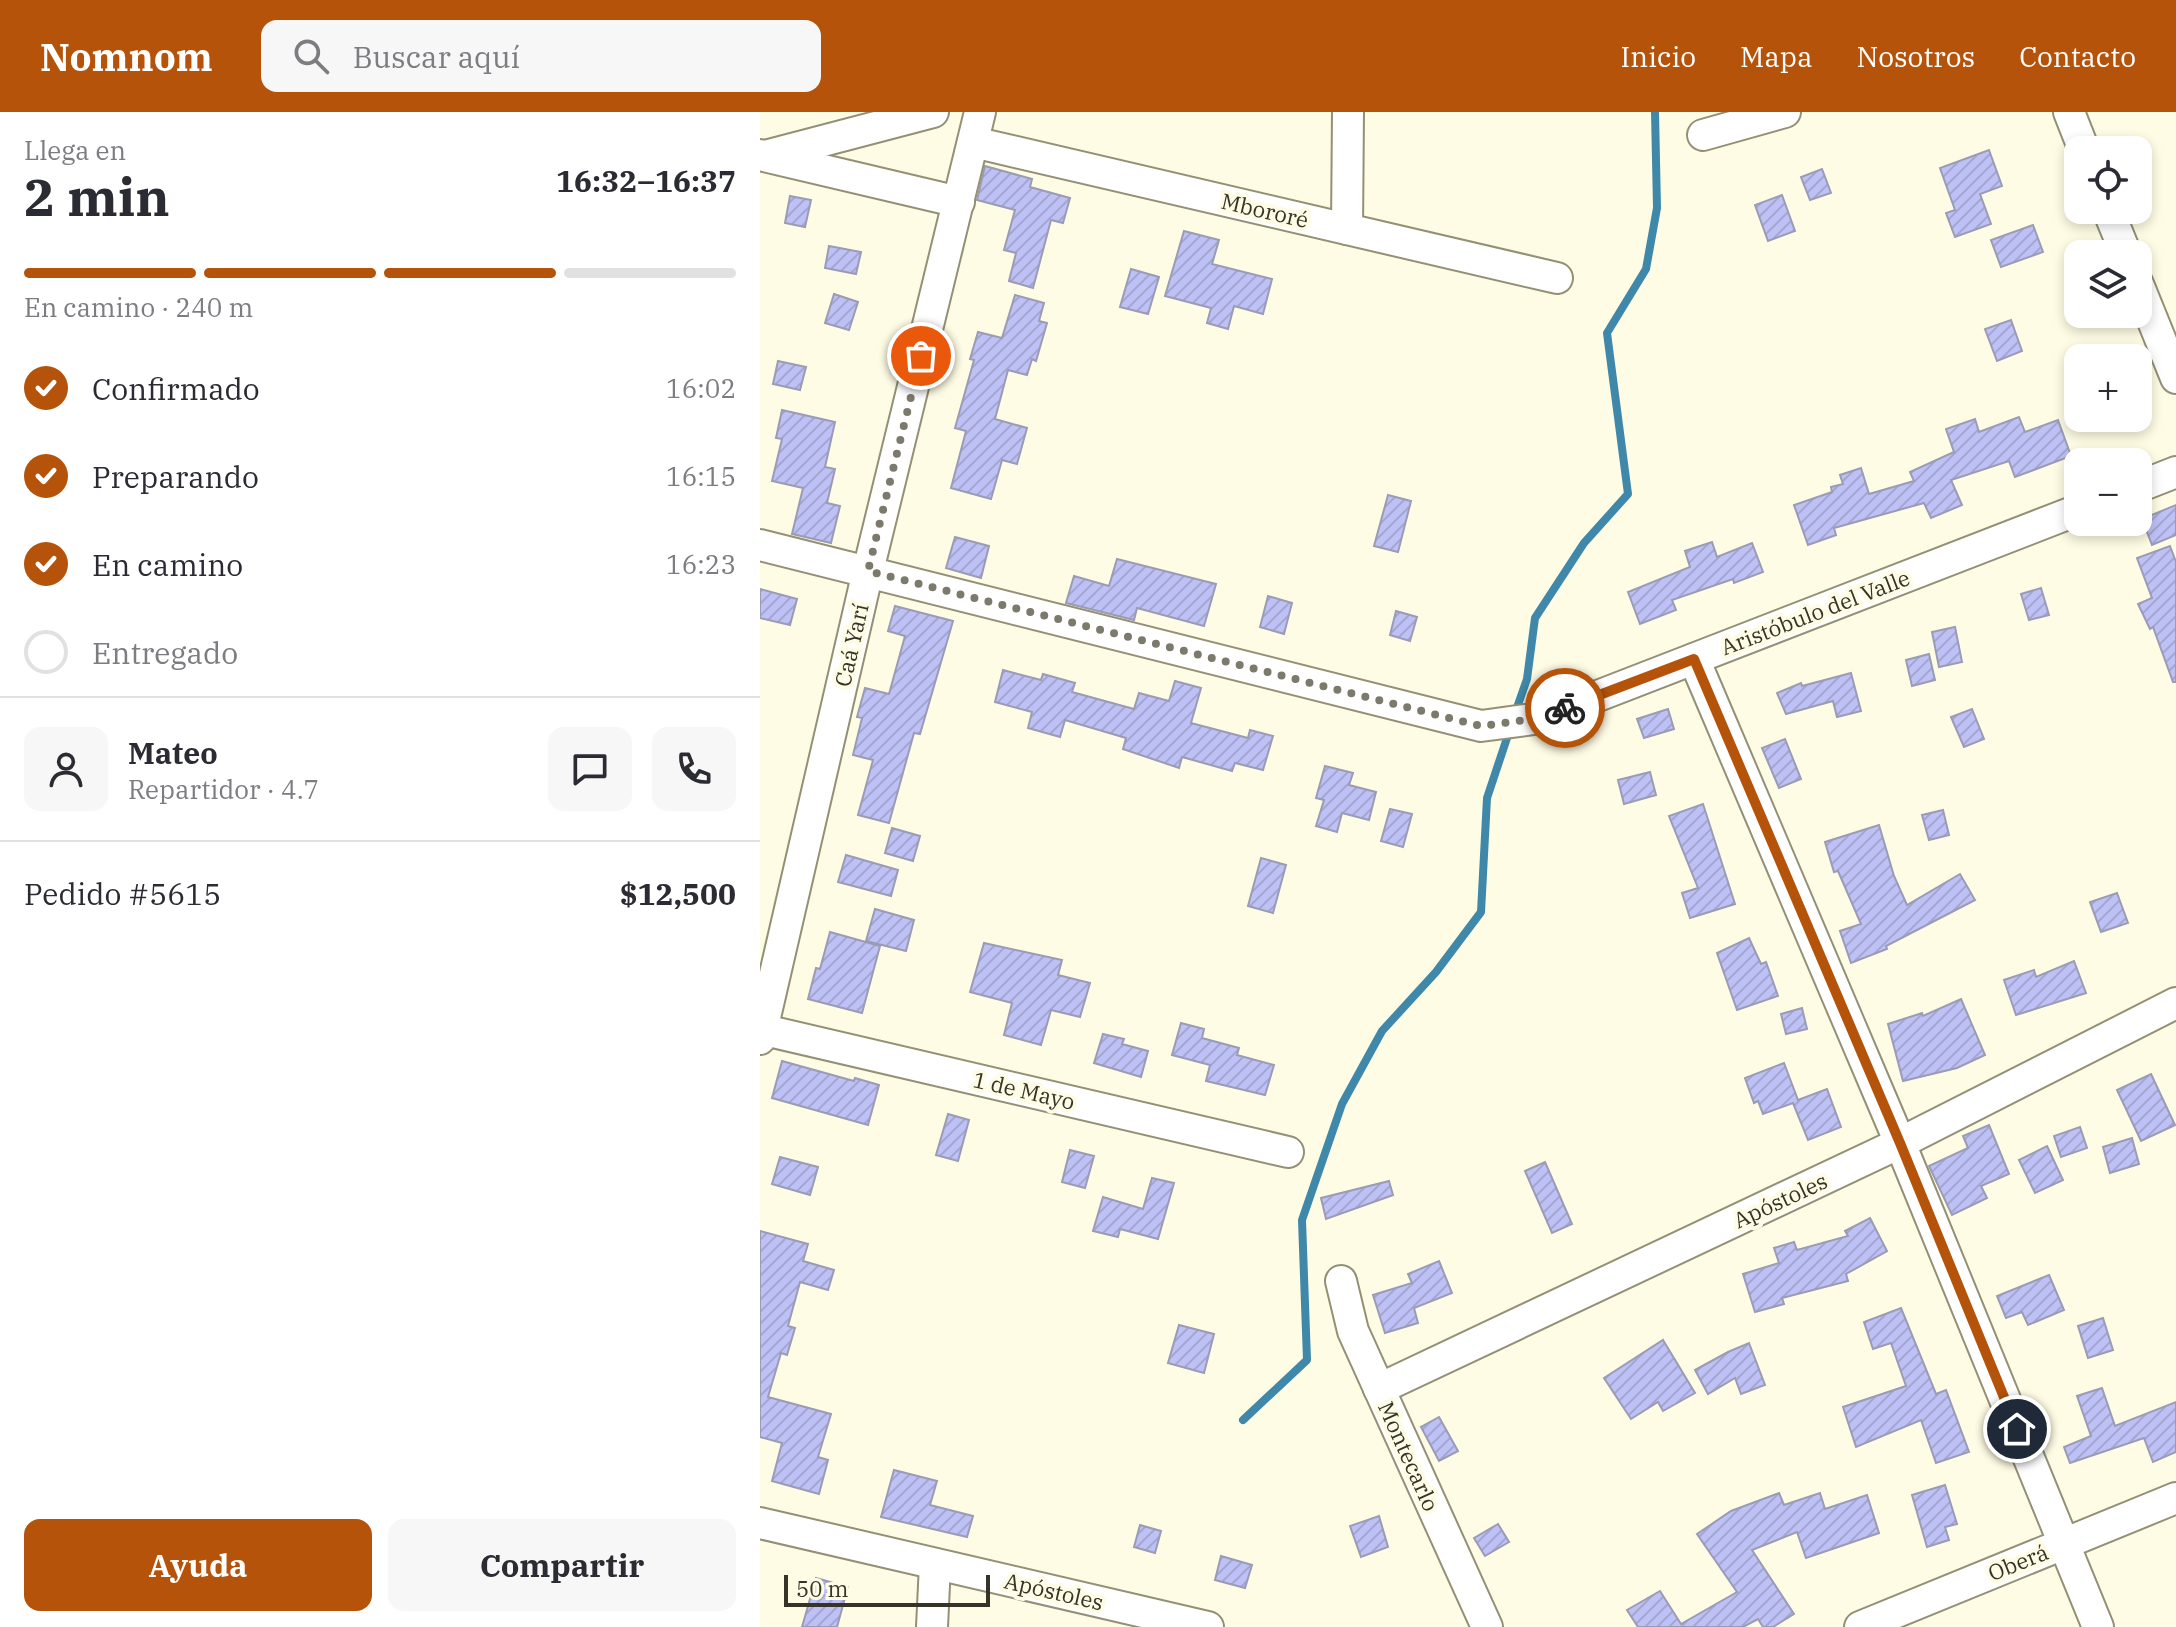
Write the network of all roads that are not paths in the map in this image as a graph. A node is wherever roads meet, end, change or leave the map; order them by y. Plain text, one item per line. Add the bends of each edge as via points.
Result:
1 (933, 112) edge
2 (980, 112) edge
3 (1348, 112) edge
4 (1785, 112) edge
5 (2069, 112) edge
6 (1703, 135) dead end
7 (2078, 136) edge
8 (973, 142) junction
9 (761, 156) edge
10 (959, 202) junction
11 (1347, 229) junction
12 (1557, 278) dead end
13 (2152, 319) edge
14 (2176, 378) edge
15 (2176, 472) edge
16 (2152, 481) edge
17 (2064, 515) edge
18 (760, 545) edge
19 (868, 571) junction
20 (1694, 659) junction
21 (2176, 1003) edge
22 (761, 1032) edge
23 (1900, 1143) junction
24 (1288, 1152) dead end
25 (1341, 1281) dead end
26 (1379, 1389) junction
27 (2176, 1498) edge
28 (760, 1523) edge
29 (2064, 1544) junction
30 (935, 1564) junction
31 (932, 1627) edge
32 (1208, 1627) edge
33 (1487, 1627) edge
34 (1860, 1627) edge
35 (2098, 1627) edge

1 - 9 street
2 - 8 street, Caá Yarí
3 - 11 street
4 - 6 street
5 - 7 street
8 - 10 street, Caá Yarí
8 - 11 street, Mbororé
9 - 10 street
10 - 19 street, Caá Yarí
11 - 12 street, Mbororé
13 - 14 street
15 - 16 street
17 - 20 street, Aristóbulo del Valle
18 - 19 street, Aristóbulo del Valle
19 - 20 street, Aristóbulo del Valle via 1481,726 1541,718
19 - 22 street, Caá Yarí
20 - 23 street
21 - 23 street, Apóstoles
22 - 24 street, 1 de Mayo
23 - 26 street, Apóstoles
23 - 29 street
25 - 26 street, Montecarlo via 1353,1331
26 - 33 street, Montecarlo
27 - 29 street, Oberá
28 - 30 street, Apóstoles
29 - 34 street, Oberá
29 - 35 street
30 - 31 street
30 - 32 street, Apóstoles

